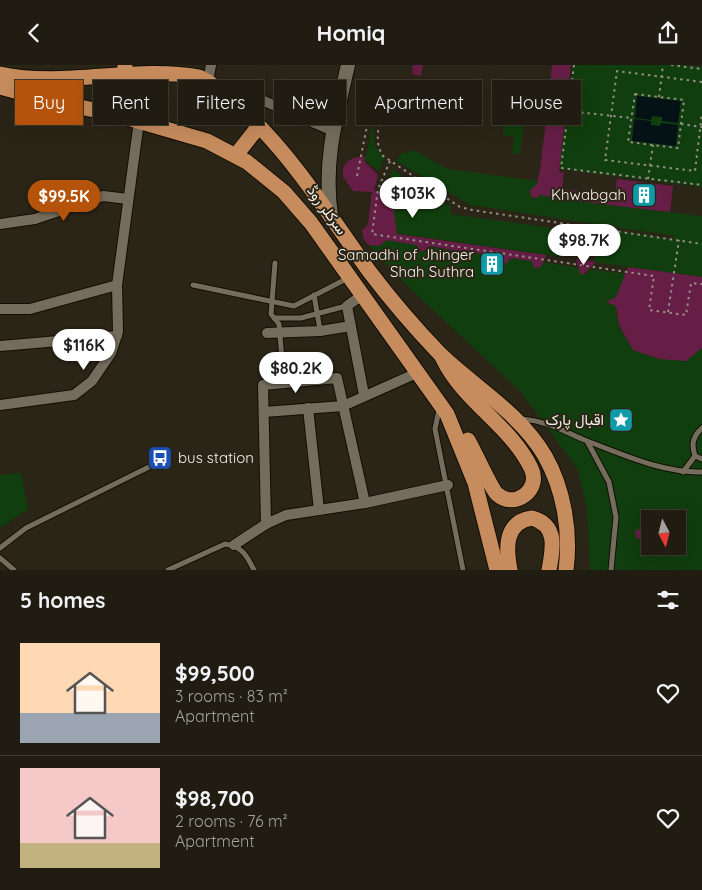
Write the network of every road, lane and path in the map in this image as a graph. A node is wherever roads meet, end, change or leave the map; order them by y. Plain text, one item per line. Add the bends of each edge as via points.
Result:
1 (211, 65) edge
2 (348, 65) edge
3 (574, 65) edge
4 (663, 65) edge
5 (671, 65) edge
6 (125, 67) junction
7 (702, 69) edge
8 (0, 74) edge
9 (661, 77) junction
10 (122, 80) edge
11 (205, 80) edge
12 (208, 80) edge
13 (572, 80) edge
14 (702, 82) edge
15 (0, 87) edge
16 (659, 97) junction
17 (264, 101) edge
18 (93, 110) edge
19 (581, 113) edge
20 (702, 113) edge
21 (611, 116) junction
22 (632, 118) junction
23 (681, 124) junction
24 (139, 125) edge
25 (153, 125) edge
26 (566, 125) edge
27 (259, 126) joint
28 (701, 126) edge
29 (333, 131) junction
30 (653, 145) junction
31 (236, 155) junction
32 (390, 161) junction
33 (650, 166) junction
34 (357, 176) dead end
35 (648, 179) junction
36 (702, 185) edge
37 (128, 199) junction
38 (331, 216) junction
39 (0, 224) edge
40 (679, 240) junction
41 (702, 244) edge
42 (275, 263) dead end
43 (350, 277) junction
44 (702, 284) edge
45 (117, 285) junction
46 (193, 285) dead end
47 (314, 295) junction
48 (362, 295) junction
49 (272, 302) junction
50 (347, 306) junction
51 (0, 309) edge
52 (668, 312) junction
53 (317, 314) junction
54 (274, 318) junction
55 (351, 326) junction
56 (320, 331) junction
57 (279, 332) junction
58 (267, 333) dead end
59 (117, 336) junction
60 (0, 345) edge
61 (442, 355) junction
62 (419, 372) junction
63 (284, 383) junction
64 (364, 395) junction
65 (0, 405) edge
66 (343, 406) junction
67 (308, 408) junction
68 (444, 409) junction
69 (264, 412) junction
70 (516, 419) junction
71 (702, 428) edge
72 (587, 441) junction
73 (695, 456) junction
74 (169, 457) dead end
75 (702, 459) edge
76 (683, 472) junction
77 (702, 472) edge
78 (448, 485) junction
79 (364, 503) junction
80 (319, 510) junction
81 (266, 524) junction
82 (234, 545) junction
83 (0, 548) edge
84 (0, 558) edge
85 (14, 570) edge
86 (168, 570) edge
87 (254, 570) edge
88 (463, 570) edge
89 (497, 570) edge
90 (510, 570) edge
91 (549, 570) edge
92 (566, 570) edge
93 (611, 570) edge

1 - 12 street
2 - 29 street
3 - 13 path
4 - 9 path
5 - 7 path
6 - 8 main road, سرکلر روڈ via 31,77
6 - 10 main road
6 - 11 main road, سرکلر روڈ via 172,68
9 - 14 path
9 - 16 path
9 - 21 path via 617,71
15 - 18 main road, سرکلر روڈ
16 - 22 path via 635,93
16 - 23 path via 684,100
17 - 29 street
19 - 21 path
20 - 28 path
21 - 22 path
21 - 33 path via 606,160
22 - 30 path via 628,142
23 - 28 path
23 - 30 path via 678,148
24 - 37 street
25 - 31 main road, سرکلر روڈ via 207,141
26 - 35 path via 561,168
27 - 31 main road
27 - 38 main road, سرکلر روڈ via 296,168
28 - 33 path via 695,171
29 - 38 street via 327,191
30 - 33 path
31 - 43 main road, سرکلر روڈ via 270,180 298,207
32 - 34 path via 378,149 380,118 369,117
32 - 40 path via 460,207
32 - 52 path via 378,189 372,234 654,276 649,310
33 - 35 path
35 - 36 path
37 - 39 street via 104,196 35,219
37 - 45 street
38 - 61 main road, سرکلر روڈ via 399,309
40 - 41 path
40 - 52 path
42 - 49 lane
43 - 47 lane
43 - 48 main road, سرکلر روڈ
44 - 52 path via 691,283 686,315
45 - 51 street via 30,309
45 - 59 street
46 - 49 lane
47 - 49 lane via 294,306
47 - 53 lane
48 - 50 street
48 - 62 main road, سرکلر روڈ
49 - 54 lane
50 - 53 lane
50 - 55 street
53 - 54 lane via 301,319
53 - 56 lane
54 - 57 lane
55 - 56 street
55 - 64 street
56 - 57 street
57 - 58 street
57 - 63 lane
59 - 60 street
59 - 65 street via 111,353 92,381 74,395
61 - 68 main road via 452,378 503,429 528,462 534,480 530,492 510,500 495,493 468,441
61 - 70 main road, سرکلر روڈ
62 - 64 street
62 - 68 main road, سرکلر روڈ
63 - 66 street via 337,378
63 - 69 street via 264,385
64 - 66 street
66 - 67 street
66 - 79 street
67 - 69 street
67 - 80 street
68 - 78 lane via 435,429
68 - 89 main road, سرکلر روڈ via 475,483
69 - 81 street
70 - 72 lane via 541,421
70 - 92 main road, سرکلر روڈ via 535,441 556,481 565,518
71 - 73 lane via 692,443
72 - 76 lane via 662,468
72 - 93 lane via 609,482 614,508 615,546
73 - 75 lane
73 - 76 lane
74 - 83 lane via 26,528
76 - 77 lane
78 - 79 street
78 - 88 lane
79 - 80 street
80 - 81 street via 286,515
81 - 82 street
82 - 86 lane via 215,547
82 - 87 lane via 243,550
84 - 85 lane
90 - 91 main road via 508,537 518,523 532,518 546,525 551,532

